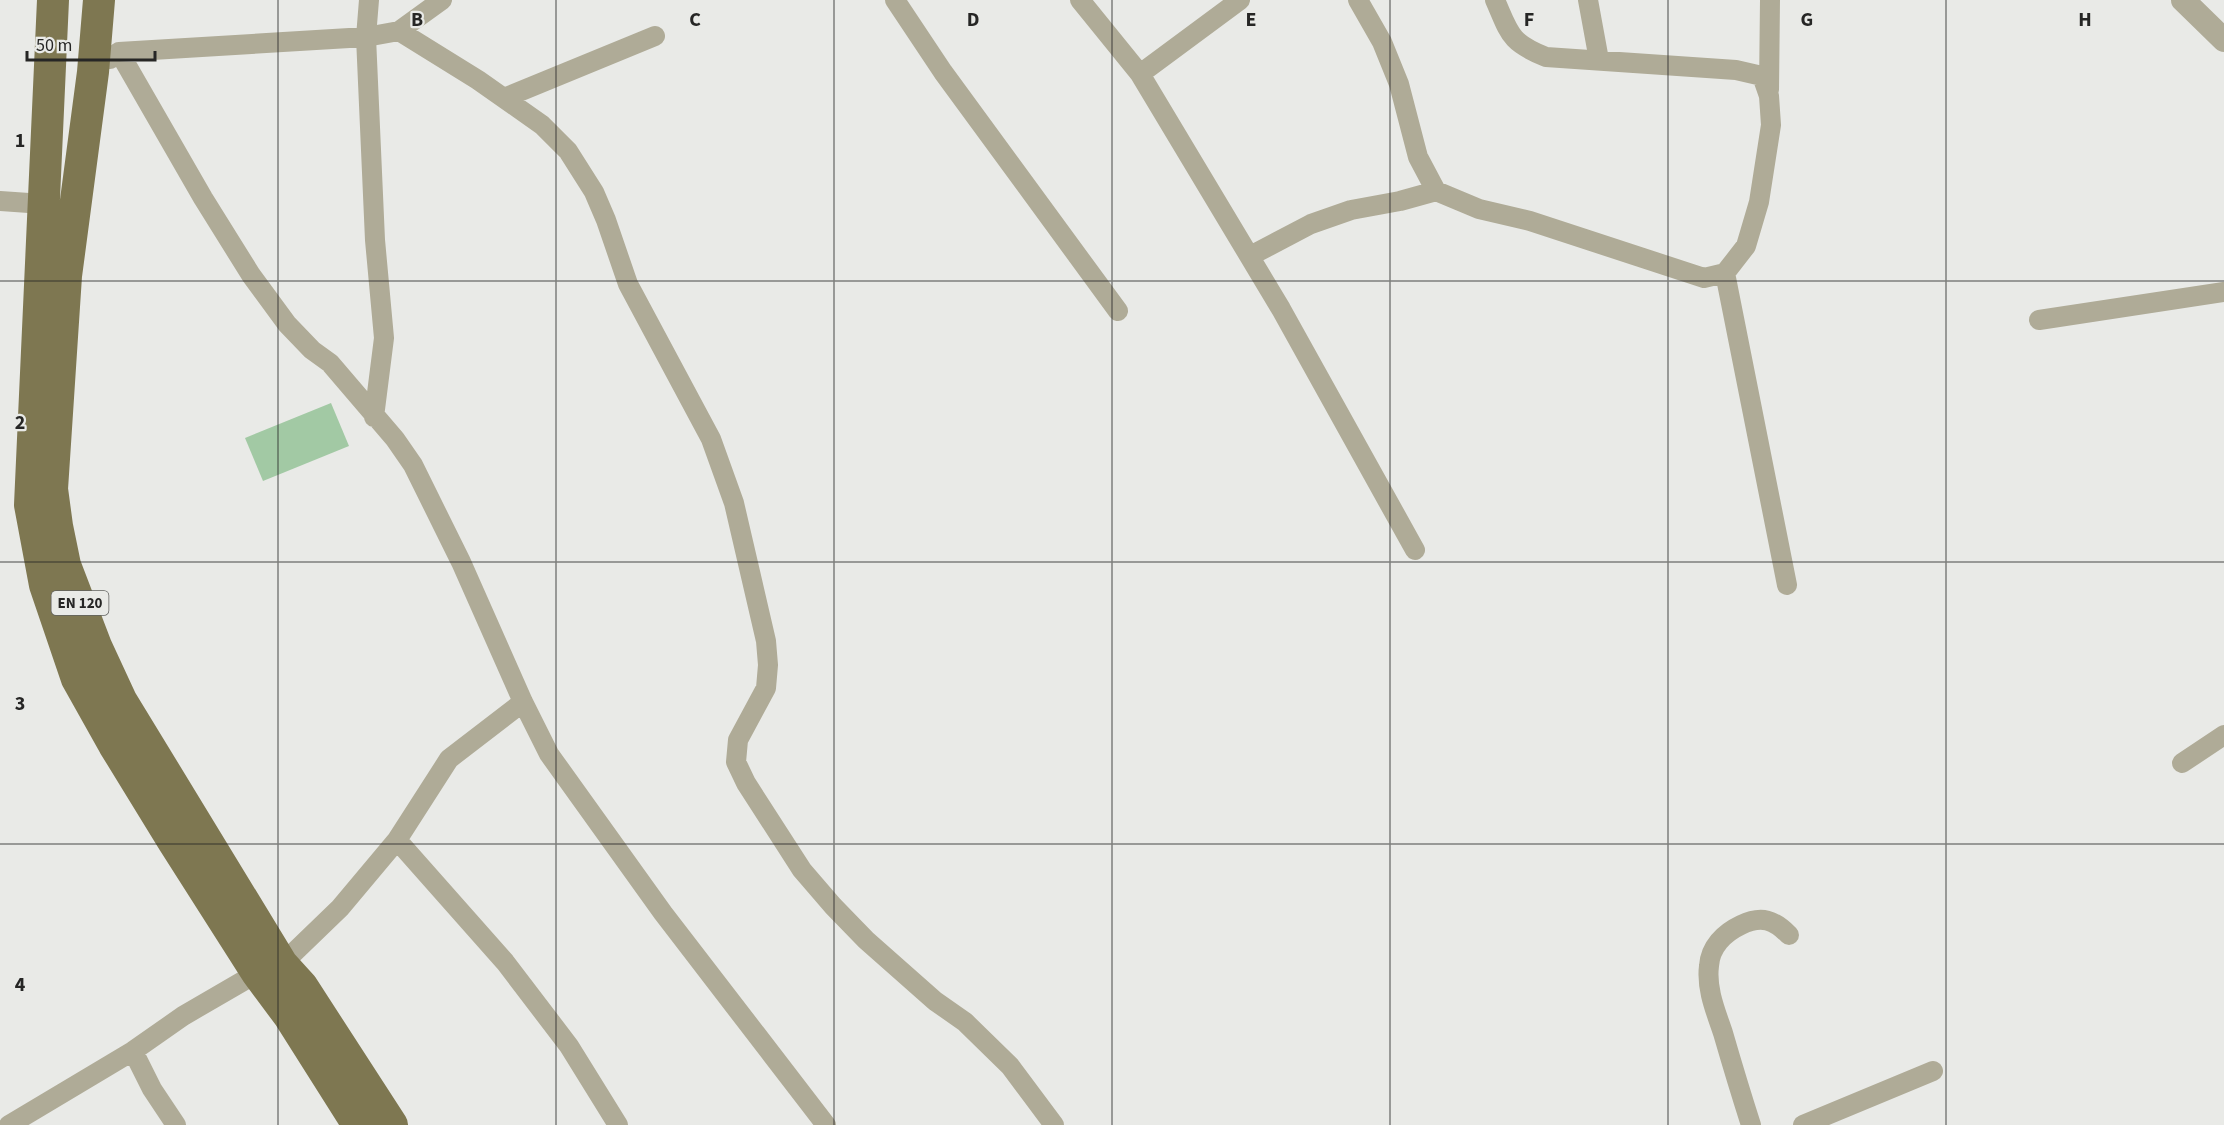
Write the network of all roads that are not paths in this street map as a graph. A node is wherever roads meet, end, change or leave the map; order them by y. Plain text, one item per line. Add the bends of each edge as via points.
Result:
1 (53, 0) edge
2 (99, 0) edge
3 (369, 0) edge
4 (442, 0) edge
5 (895, 0) edge
6 (1080, 0) edge
7 (1240, 0) edge
8 (1358, 0) edge
9 (1495, 0) edge
10 (1588, 0) edge
11 (1770, 0) edge
12 (2183, 0) edge
13 (399, 31) junction
14 (655, 36) dead end
15 (366, 37) junction
16 (2224, 40) edge
17 (119, 52) junction
18 (1599, 60) junction
19 (93, 72) junction
20 (1140, 74) junction
21 (1769, 96) junction
22 (504, 98) junction
23 (1436, 191) junction
24 (0, 201) edge
25 (43, 204) junction
26 (1250, 256) junction
27 (1725, 273) junction
28 (2224, 292) edge
29 (1119, 311) dead end
30 (2039, 320) dead end
31 (374, 417) junction
32 (1415, 550) dead end
33 (1787, 585) dead end
34 (523, 702) junction
35 (2224, 735) edge
36 (2182, 763) dead end
37 (397, 840) junction
38 (1789, 935) dead end
39 (270, 968) junction
40 (133, 1051) junction
41 (1933, 1071) dead end
42 (9, 1125) edge
43 (176, 1125) edge
44 (358, 1125) edge
45 (392, 1125) edge
46 (618, 1125) edge
47 (826, 1125) edge
48 (1054, 1125) edge
49 (1751, 1125) edge
50 (1803, 1125) edge

1 - 25 main road, EN 120
2 - 19 main road, EN 120
3 - 15 street
4 - 13 street
5 - 29 street via 943,72
6 - 20 street
7 - 20 street
8 - 23 street via 1382,42 1399,84 1418,157
9 - 18 street via 1506,29 1529,50 1546,57
10 - 18 street
11 - 21 street
12 - 16 street
13 - 15 street
13 - 22 street
14 - 22 street
15 - 17 street
15 - 31 street via 375,240 384,338
17 - 19 street
17 - 31 street via 251,275 287,324 330,363
18 - 21 street via 1736,70 1762,76
19 - 39 main road, EN 120 via 66,276 52,489 65,565 121,700
20 - 26 street
21 - 27 street via 1772,125 1759,202 1746,246
22 - 48 street via 542,125 568,151 594,192 628,284 711,439 734,503 768,664 766,688 738,740 736,762 746,783 802,870 833,906 866,940 965,1022 1010,1066
23 - 26 street via 1351,210
23 - 27 street via 1479,209 1530,221 1704,278
24 - 25 street
25 - 39 main road, EN 120 via 30,505 45,585 77,679 109,736
26 - 32 street
27 - 33 street
28 - 30 street
31 - 34 street via 413,465
34 - 37 street via 449,759
34 - 47 street via 549,754 663,913
35 - 36 street
37 - 39 street via 340,908
37 - 46 street via 519,981 569,1046
38 - 49 street via 1769,919 1743,924 1726,932 1708,964 1710,992
39 - 40 street via 183,1016
39 - 44 main road, EN 120 via 289,1016
39 - 45 main road, EN 120 via 302,986
40 - 42 street
40 - 43 street
41 - 50 street

